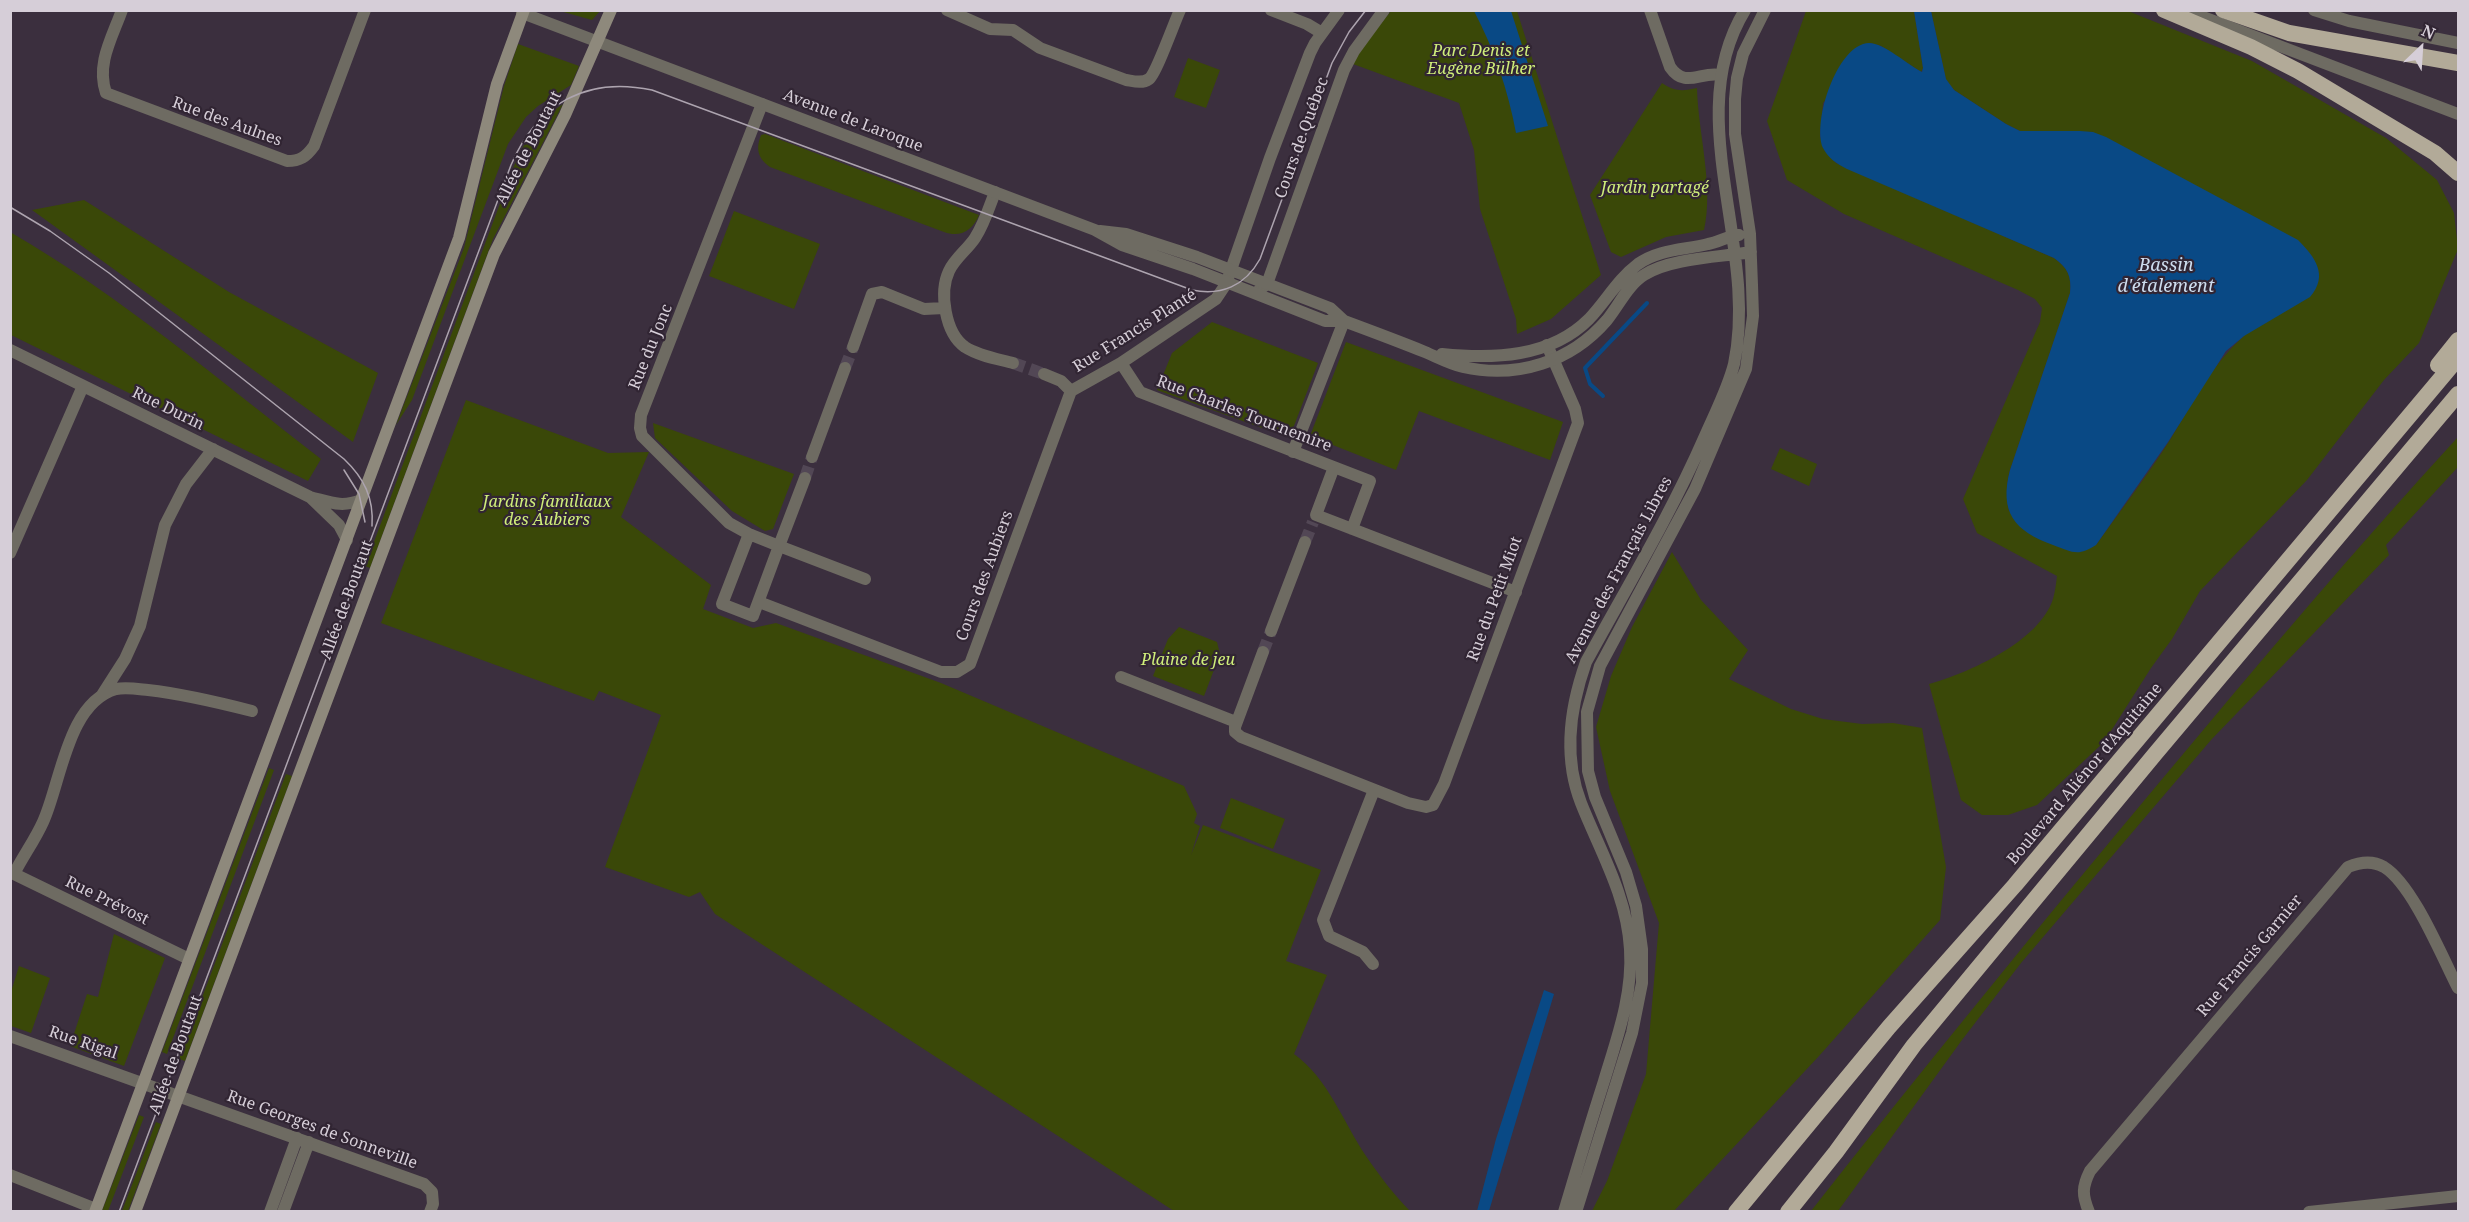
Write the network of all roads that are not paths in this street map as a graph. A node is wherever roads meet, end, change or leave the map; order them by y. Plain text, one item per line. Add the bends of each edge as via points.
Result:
1 (122, 10) edge
2 (365, 10) edge
3 (611, 10) edge
4 (947, 10) edge
5 (1180, 10) edge
6 (1271, 10) edge
7 (1339, 10) edge
8 (1384, 10) edge
9 (1650, 10) edge
10 (1745, 10) edge
11 (1765, 10) edge
12 (2164, 10) edge
13 (2223, 10) edge
14 (2314, 10) edge
15 (521, 11) edge
16 (2190, 11) edge
17 (1322, 33) junction
18 (599, 42) junction
19 (2458, 43) edge
20 (2458, 63) edge
21 (1720, 75) junction
22 (762, 104) junction
23 (2458, 114) edge
24 (2458, 173) edge
25 (995, 192) junction
26 (1095, 230) junction
27 (1749, 234) junction
28 (1733, 236) junction
29 (1751, 252) junction
30 (1735, 255) junction
31 (1231, 270) junction
32 (1226, 284) junction
33 (1267, 284) junction
34 (1249, 292) junction
35 (944, 308) junction
36 (1344, 321) junction
37 (2458, 340) edge
38 (1547, 345) junction
39 (853, 347) tunnel mouth
40 (10, 350) edge
41 (1429, 353) junction
42 (2458, 358) edge
43 (1553, 361) junction
44 (1013, 363) tunnel mouth
45 (1121, 363) junction
46 (845, 368) tunnel mouth
47 (1044, 374) tunnel mouth
48 (83, 386) junction
49 (2433, 386) junction
50 (1071, 391) junction
51 (2458, 394) edge
52 (213, 449) junction
53 (1293, 452) junction
54 (812, 457) tunnel mouth
55 (1334, 467) junction
56 (804, 478) tunnel mouth
57 (310, 497) junction
58 (361, 500) junction
59 (1352, 530) junction
60 (749, 534) junction
61 (347, 540) junction
62 (1305, 542) tunnel mouth
63 (779, 546) junction
64 (10, 553) edge
65 (865, 579) dead end
66 (1516, 592) junction
67 (759, 602) junction
68 (1271, 631) tunnel mouth
69 (1263, 652) tunnel mouth
70 (1121, 677) dead end
71 (99, 699) junction
72 (252, 711) dead end
73 (1236, 722) junction
74 (1374, 790) junction
75 (12, 873) edge
76 (189, 959) junction
77 (1373, 964) dead end
78 (2458, 988) edge
79 (10, 1036) edge
80 (1894, 1071) junction
81 (144, 1082) junction
82 (179, 1095) junction
83 (303, 1140) junction
84 (10, 1175) edge
85 (2458, 1196) edge
86 (1738, 1208) edge
87 (95, 1210) edge
88 (135, 1212) edge
89 (270, 1212) edge
90 (283, 1212) edge
91 (430, 1212) edge
92 (1564, 1212) edge
93 (1576, 1212) edge
94 (1773, 1212) edge
95 (1788, 1212) edge
96 (2089, 1212) edge
97 (2309, 1212) edge

1 - 2 street, Rue des Aulnes via 103,62 101,78 105,93 287,161 299,161 314,146
3 - 18 main road, Allée de Boutaut
4 - 5 street via 990,29 1013,30 1040,48 1137,82 1153,75
6 - 17 street
7 - 17 street, Cours de Québec
8 - 33 street, Cours de Québec via 1344,70
9 - 21 street via 1675,74 1684,79
10 - 21 street, Avenue des Français Libres via 1726,49
11 - 27 street, Avenue des Français Libres via 1743,54 1735,99 1735,134
12 - 24 highway via 2298,71 2435,153
13 - 20 highway via 2289,33
14 - 19 street
15 - 18 street, Avenue de Laroque
15 - 58 main road, Allée de Boutaut via 497,84 459,238
16 - 23 street
17 - 31 street, Cours de Québec via 1306,64
18 - 22 street, Avenue de Laroque
18 - 82 main road, Allée de Boutaut via 494,254
21 - 28 street, Avenue des Français Libres via 1719,130
22 - 25 street, Avenue de Laroque
22 - 60 street, Rue du Jonc via 641,415 640,428 642,436 729,523
25 - 26 street, Avenue de Laroque
25 - 35 street via 983,225 949,271 943,288
26 - 31 street, Avenue de Laroque via 1126,234
26 - 32 street, Avenue de Laroque via 1122,245
27 - 28 street, Avenue de Laroque
27 - 29 street, Avenue des Français Libres
28 - 30 street, Avenue des Français Libres
28 - 38 street, Avenue de Laroque via 1655,254 1624,277 1587,320
29 - 30 street, Avenue de Laroque
29 - 93 street, Avenue des Français Libres via 1753,316 1746,369 1695,489 1600,666 1587,712 1588,771 1636,906 1642,983 1632,1033
30 - 43 street, Avenue de Laroque via 1685,262 1645,274 1587,340
30 - 92 street, Avenue des Français Libres via 1740,315 1734,364 1693,465 1586,662 1573,708 1569,740 1572,771 1623,907 1630,949 1627,1002
31 - 32 street, Rue Francis Planté
31 - 33 street, Avenue de Laroque
32 - 34 street, Avenue de Laroque
32 - 45 street, Rue Francis Planté via 1207,306
33 - 34 street via 1261,290
33 - 36 street, Avenue de Laroque via 1330,308
34 - 36 street, Avenue de Laroque via 1325,321
35 - 39 street via 924,309 882,292 872,294
35 - 44 street via 954,335 964,347
36 - 41 street, Avenue de Laroque
36 - 53 street
37 - 49 highway via 2437,366
38 - 41 street, Avenue de Laroque via 1489,358
38 - 43 street, Rue du Petit Miot
40 - 48 street, Rue Durin
41 - 43 street, Avenue de Laroque via 1462,367 1488,370
42 - 49 highway, Boulevard Aliénor d'Aquitaine
43 - 66 street, Rue du Petit Miot via 1578,423
45 - 50 street, Rue Francis Planté
45 - 53 street, Rue Charles Tournemire via 1140,392
46 - 54 street
47 - 50 street, Rue Francis Planté via 1061,381
48 - 52 street, Rue Durin
48 - 64 street
49 - 86 highway, Boulevard Aliénor d'Aquitaine
50 - 67 street, Cours des Aubiers via 970,664 957,672 941,672
51 - 80 highway
52 - 57 street, Rue Durin
52 - 71 street via 186,484 165,525 140,626 125,659
53 - 55 street, Rue Charles Tournemire
55 - 59 street, Rue Charles Tournemire via 1370,481
55 - 59 street, Rue Charles Tournemire via 1314,519
56 - 63 street
57 - 58 street, Rue Durin via 340,505
57 - 61 street, Rue Durin via 339,525
58 - 61 main road, Allée de Boutaut
59 - 66 street, Rue Charles Tournemire
60 - 63 street, Rue du Jonc
60 - 67 street via 722,604 753,616
61 - 76 main road, Allée de Boutaut
62 - 68 street
63 - 65 street, Rue du Jonc
63 - 67 street
66 - 74 street, Rue du Petit Miot via 1439,798 1433,805 1418,806
69 - 73 street
70 - 73 street
71 - 72 street via 127,688 176,693
71 - 75 street via 75,728 43,822
73 - 74 street, Rue du Petit Miot via 1235,732 1241,737
74 - 77 street via 1323,920 1329,936 1363,951
75 - 76 street, Rue Prévost
76 - 81 main road, Allée de Boutaut
78 - 96 street, Rue Francis Garnier via 2395,876 2383,866 2365,862 2348,867 2090,1171 2083,1185
79 - 81 street, Rue Rigal
80 - 94 highway
80 - 95 highway
81 - 82 street, Rue Rigal
81 - 87 main road, Allée de Boutaut
82 - 83 street, Rue Georges de Sonneville
82 - 88 main road, Allée de Boutaut
83 - 89 street
83 - 90 street
83 - 91 street, Rue Georges de Sonneville via 423,1184 432,1192
84 - 87 street
85 - 97 street

